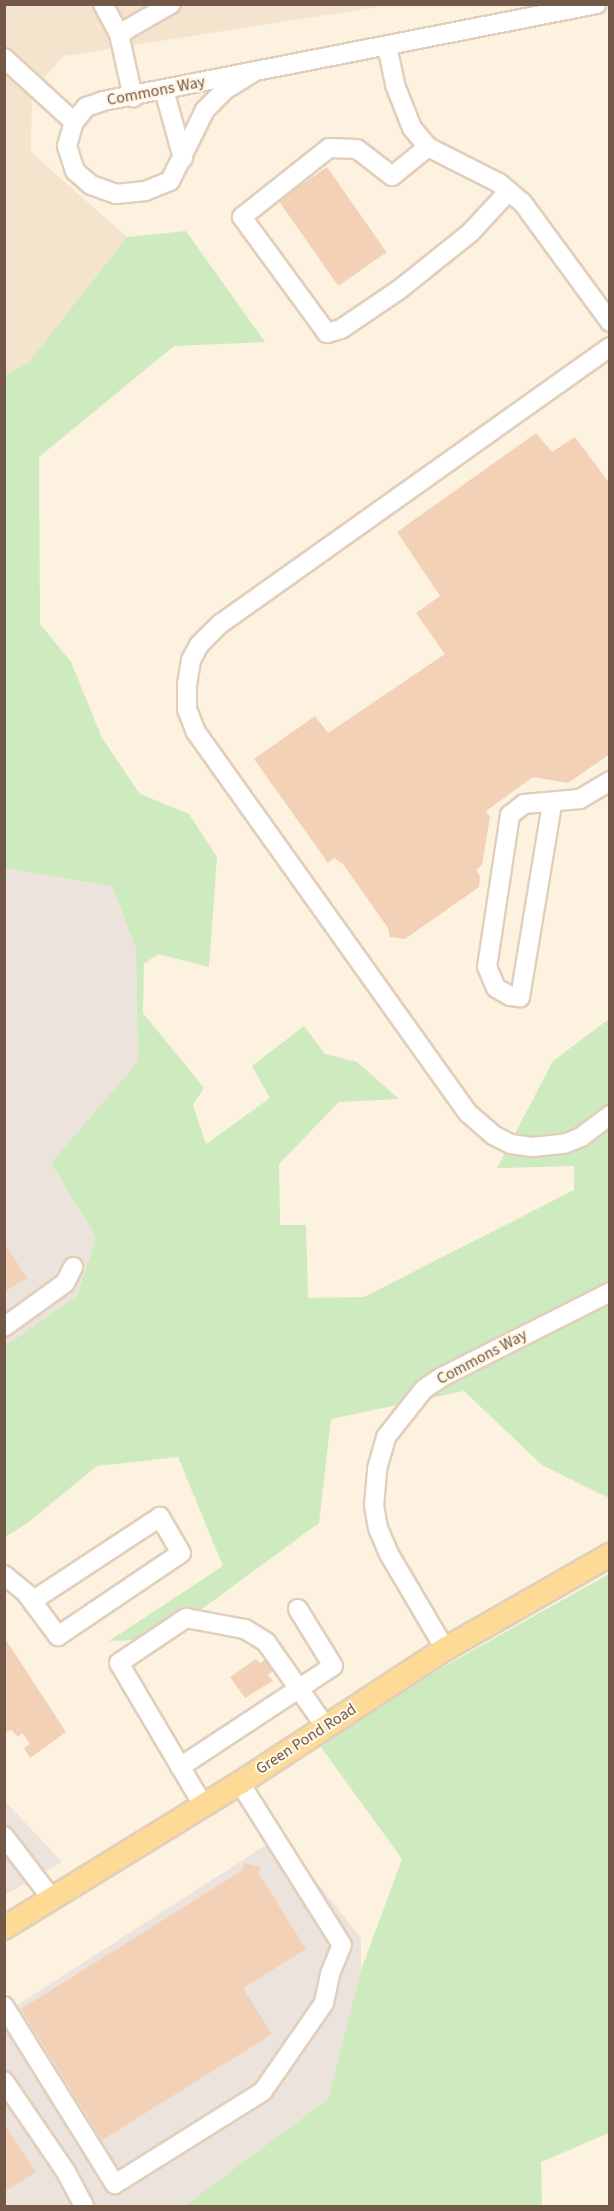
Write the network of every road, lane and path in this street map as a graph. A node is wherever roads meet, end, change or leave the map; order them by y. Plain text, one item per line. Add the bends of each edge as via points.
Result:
1 (103, 4) edge
2 (171, 4) edge
3 (597, 4) edge
4 (119, 34) junction
5 (387, 46) junction
6 (4, 58) edge
7 (252, 73) junction
8 (164, 90) junction
9 (133, 96) junction
10 (74, 122) junction
11 (428, 147) junction
12 (183, 158) junction
13 (508, 191) junction
14 (609, 321) edge
15 (609, 347) edge
16 (609, 781) edge
17 (552, 804) junction
18 (609, 1114) edge
19 (73, 1267) dead end
20 (609, 1292) edge
21 (4, 1327) edge
22 (609, 1555) edge
23 (4, 1575) edge
24 (32, 1602) junction
25 (298, 1609) dead end
26 (445, 1649) junction
27 (299, 1689) junction
28 (325, 1726) junction
29 (180, 1767) junction
30 (240, 1783) junction
31 (203, 1805) junction
32 (4, 1836) edge
33 (52, 1899) junction
34 (4, 1928) edge
35 (4, 2006) edge
36 (4, 2081) edge
37 (84, 2206) edge

1 - 4 street
2 - 4 street
3 - 5 street, Commons Way
4 - 9 street
5 - 7 street, Commons Way
5 - 11 street via 405,112
6 - 10 street
7 - 8 street, Commons Way
7 - 12 street, Commons Way via 226,89 205,110
8 - 9 street, Commons Way
8 - 12 street
9 - 10 street, Commons Way via 86,107
10 - 12 street, Commons Way via 67,146 75,171 99,188 116,194 145,191 170,181
11 - 13 street
11 - 13 street via 392,176 357,149 329,148 242,217 327,333 341,329 400,289 470,233
13 - 14 street via 545,230
15 - 18 street via 221,623 199,645 191,660 187,684 187,709 196,732 468,1113 482,1127 511,1144 548,1147 581,1137
16 - 17 street via 579,799
17 - 17 street via 520,997 503,993 492,983 487,952 510,815 524,804
19 - 21 street via 65,1283
20 - 26 street, Commons Way via 442,1377 424,1389 386,1437 377,1469 374,1506 378,1528 388,1554
22 - 26 main road, Green Pond Road
23 - 24 street
24 - 24 street via 160,1517 181,1553 58,1636
25 - 27 street via 333,1666
26 - 28 main road, Green Pond Road
27 - 28 street
27 - 29 street
27 - 29 street via 266,1642 244,1629 186,1618 119,1662
28 - 30 main road, Green Pond Road
29 - 31 street
30 - 31 main road, Green Pond Road
30 - 35 street via 342,1945 324,2003 263,2091 115,2184
31 - 33 main road, Green Pond Road
32 - 33 street
33 - 34 main road, Green Pond Road
36 - 37 street via 66,2172

